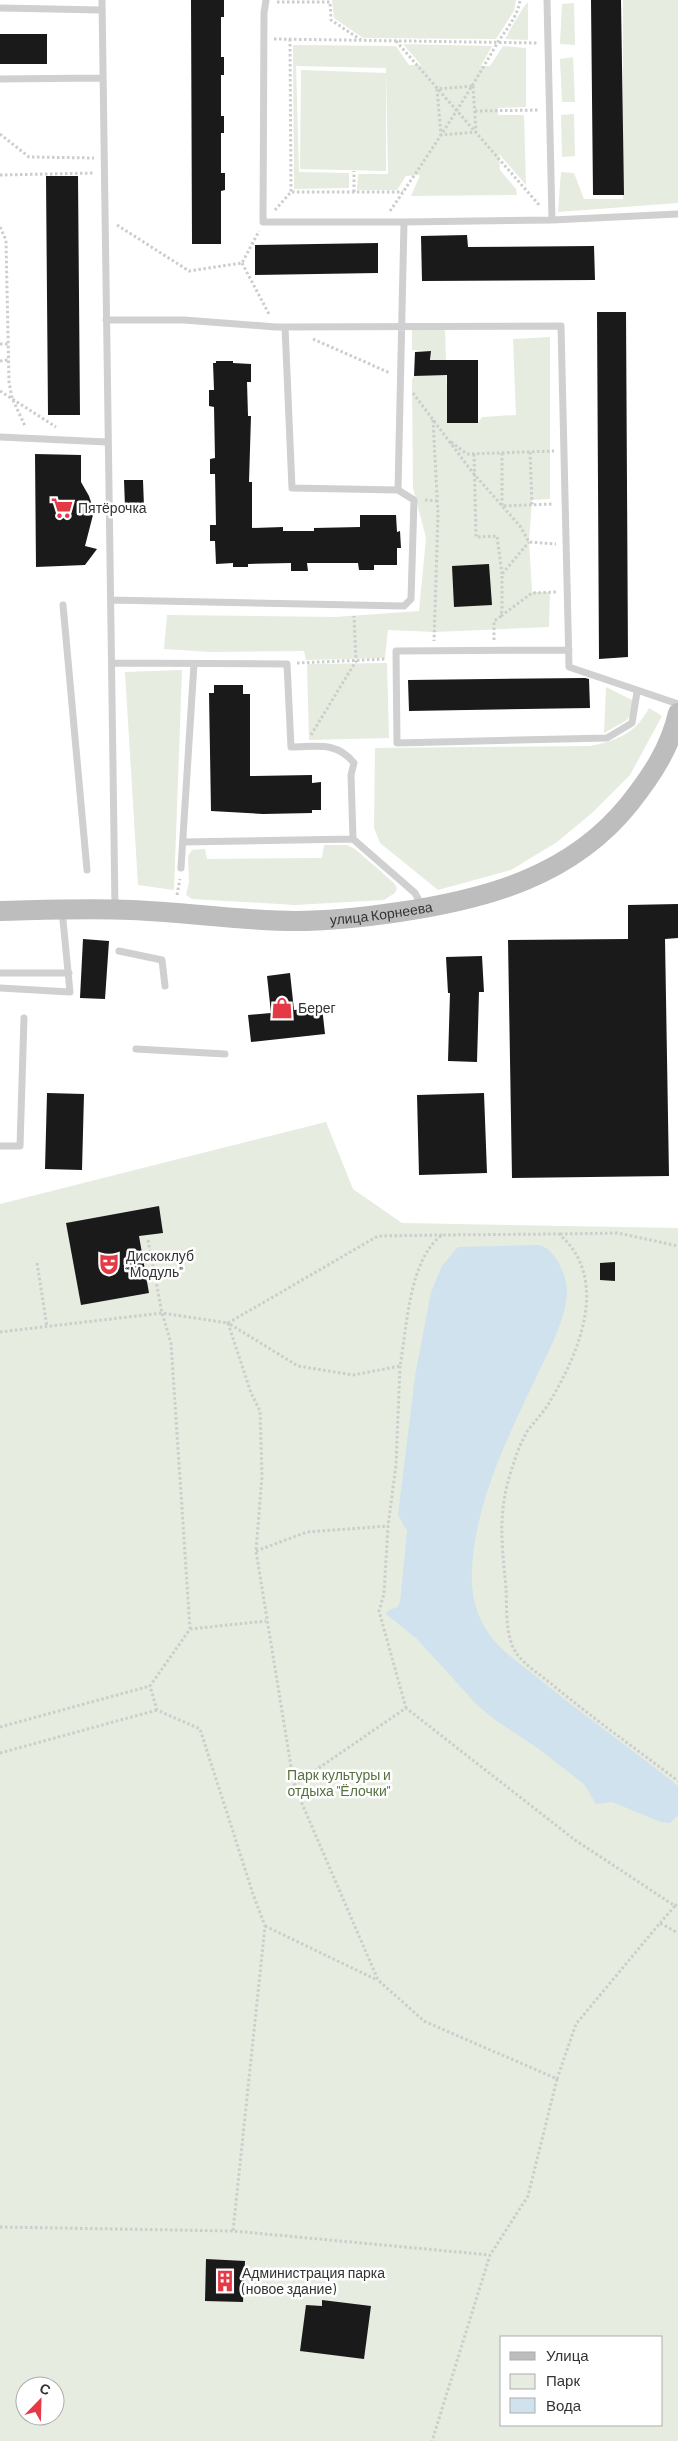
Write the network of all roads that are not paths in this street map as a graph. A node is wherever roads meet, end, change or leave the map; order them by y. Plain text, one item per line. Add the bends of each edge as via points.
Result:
1 (102, 0) edge
2 (547, 0) edge
3 (266, 1) edge
4 (0, 8) edge
5 (102, 10) junction
6 (0, 78) edge
7 (103, 78) junction
8 (678, 214) edge
9 (552, 220) junction
10 (404, 222) junction
11 (106, 320) junction
12 (285, 326) junction
13 (402, 326) junction
14 (0, 437) edge
15 (107, 442) junction
16 (398, 490) junction
17 (111, 600) junction
18 (63, 606) dead end
19 (569, 650) junction
20 (112, 663) junction
21 (194, 664) junction
22 (638, 692) junction
23 (678, 704) edge
24 (676, 725) edge
25 (353, 839) junction
26 (183, 842) junction
27 (181, 868) road end
28 (87, 870) dead end
29 (423, 909) junction
30 (62, 910) junction
31 (115, 910) junction
32 (0, 912) edge
33 (119, 951) dead end
34 (0, 973) edge
35 (70, 973) junction
36 (165, 986) dead end
37 (0, 988) edge
38 (24, 1018) dead end
39 (136, 1049) dead end
40 (226, 1054) dead end
41 (0, 1146) edge

1 - 5 lane
2 - 9 lane
3 - 10 lane via 263,222
4 - 5 lane
5 - 7 lane
6 - 7 lane
7 - 11 lane
8 - 9 lane
9 - 10 lane
10 - 13 lane
11 - 12 lane via 184,320
11 - 15 lane
12 - 13 lane
12 - 16 lane via 292,488
13 - 16 lane
13 - 19 lane via 561,326
14 - 15 lane
15 - 17 lane
16 - 17 lane via 414,500 412,599 404,606
17 - 20 lane
18 - 28 lane
19 - 22 lane via 569,667
19 - 22 lane via 396,652 397,744 606,738 632,723
20 - 21 lane
20 - 31 lane
21 - 25 lane via 287,664 291,747 335,748 344,751 354,763 351,775
21 - 26 lane
22 - 23 lane
24 - 29 street, улица Корнеева via 666,751 649,779 616,819 585,846 506,889
25 - 26 lane
25 - 29 lane via 415,893
26 - 27 lane
29 - 31 street, улица Корнеева via 302,921
30 - 31 street, улица Корнеева
30 - 32 street, улица Корнеева
30 - 35 lane
33 - 36 lane via 162,960
34 - 35 lane
35 - 37 lane via 70,992
38 - 41 lane via 20,1146
39 - 40 lane

